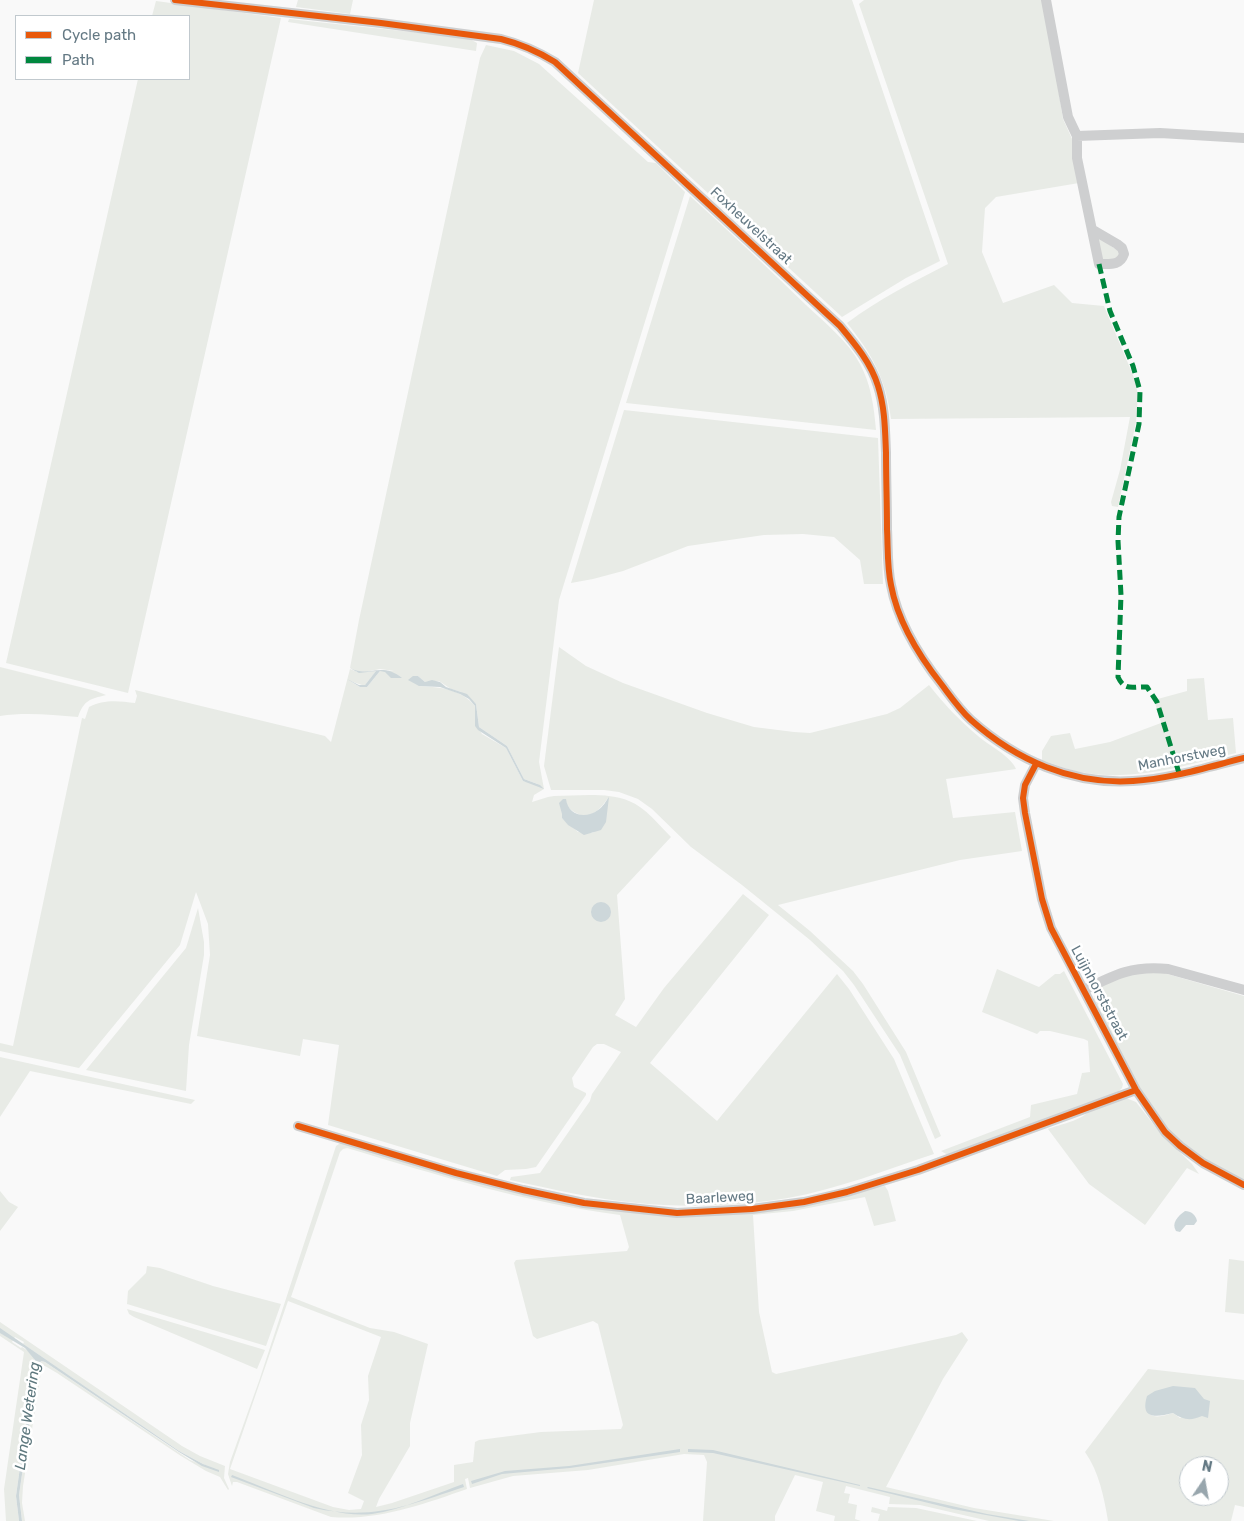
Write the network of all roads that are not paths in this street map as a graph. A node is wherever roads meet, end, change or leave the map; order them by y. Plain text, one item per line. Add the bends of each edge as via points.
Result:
1 (175, 0) edge
2 (1046, 0) edge
3 (1077, 136) junction
4 (1244, 138) edge
5 (1093, 230) dead end
6 (1244, 758) edge
7 (1036, 764) junction
8 (1084, 990) junction
9 (1244, 990) edge
10 (1136, 1090) junction
11 (298, 1126) dead end
12 (1244, 1185) edge

1 - 7 street, Foxheuvelstraat via 492,38 519,43 555,62 840,326 860,350 878,385 885,412 891,585 912,641 926,665 970,719
2 - 3 street via 1068,117
3 - 4 street via 1160,133
3 - 5 street via 1077,158
6 - 7 street, Manhorstweg via 1133,781 1082,777
7 - 8 street, Luijnhorststraat via 1023,798 1042,899 1051,928
8 - 9 street via 1120,973 1156,967
8 - 10 street, Luijnhorststraat
10 - 11 street, Baarleweg via 910,1173 846,1192 752,1209 677,1213 584,1203 523,1190
10 - 12 street, Luijnhorststraat via 1165,1132 1180,1146 1203,1163

